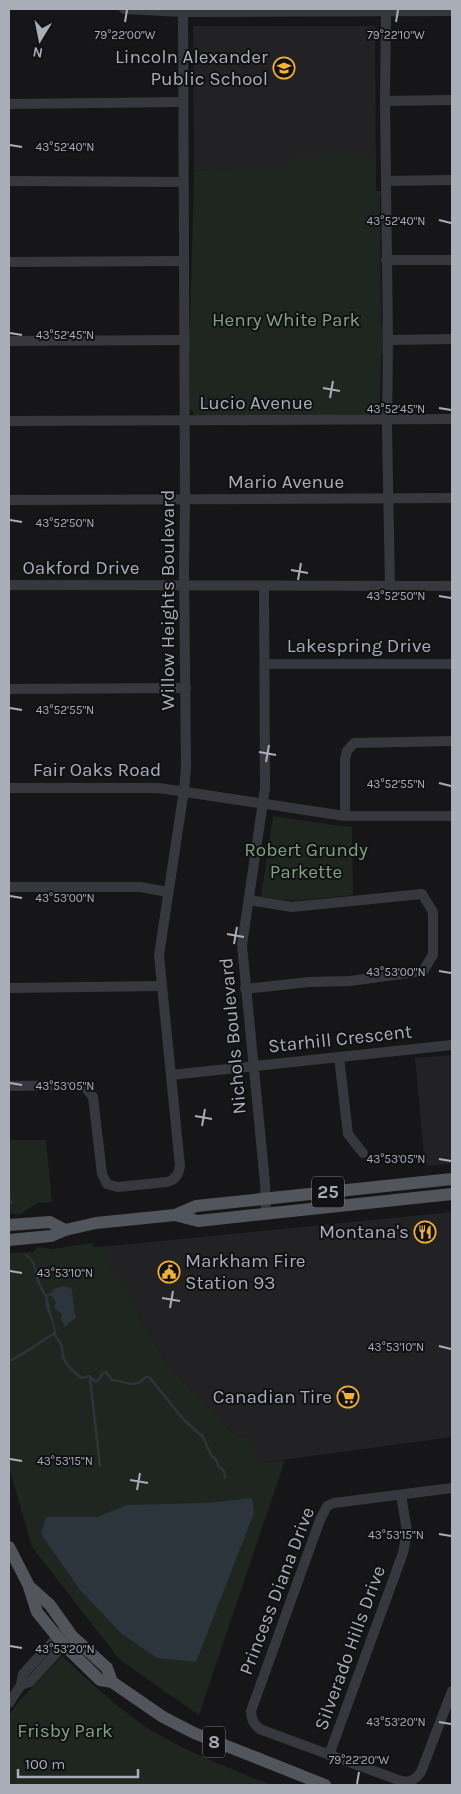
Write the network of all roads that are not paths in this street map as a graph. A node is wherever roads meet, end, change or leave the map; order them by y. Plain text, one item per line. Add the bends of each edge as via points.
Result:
1 (124, 9) edge
2 (307, 10) edge
3 (386, 10) edge
4 (452, 11) edge
5 (182, 12) junction
6 (452, 100) edge
7 (385, 101) junction
8 (183, 102) junction
9 (9, 104) edge
10 (452, 180) edge
11 (9, 181) edge
12 (386, 181) junction
13 (184, 182) junction
14 (386, 260) junction
15 (452, 260) edge
16 (184, 261) junction
17 (9, 262) edge
18 (452, 339) edge
19 (184, 340) junction
20 (388, 340) junction
21 (9, 341) edge
22 (452, 419) edge
23 (387, 420) junction
24 (9, 421) edge
25 (185, 421) junction
26 (452, 498) edge
27 (388, 499) junction
28 (9, 500) edge
29 (185, 500) junction
30 (9, 586) edge
31 (184, 586) junction
32 (390, 586) junction
33 (452, 586) edge
34 (264, 587) junction
35 (265, 664) junction
36 (452, 664) edge
37 (186, 688) junction
38 (9, 689) edge
39 (452, 742) edge
40 (9, 788) edge
41 (184, 790) junction
42 (263, 803) junction
43 (345, 816) junction
44 (452, 816) edge
45 (9, 887) edge
46 (168, 892) junction
47 (248, 900) junction
48 (161, 986) junction
49 (9, 988) edge
50 (245, 989) junction
51 (452, 1045) edge
52 (339, 1057) junction
53 (254, 1066) junction
54 (171, 1075) junction
55 (9, 1086) edge
56 (363, 1153) dead end
57 (452, 1179) edge
58 (452, 1194) edge
59 (266, 1199) junction
60 (266, 1213) junction
61 (175, 1215) junction
62 (9, 1225) edge
63 (65, 1230) junction
64 (9, 1240) edge
65 (452, 1488) edge
66 (401, 1495) junction
67 (9, 1547) edge
68 (65, 1636) junction
69 (452, 1692) edge
70 (9, 1703) edge
71 (329, 1755) junction
72 (325, 1785) edge

1 - 5 street
2 - 3 street
2 - 5 street
3 - 4 street
3 - 7 street
5 - 8 street, Willow Heights Boulevard
6 - 7 street
7 - 12 street
8 - 9 street
8 - 13 street, Willow Heights Boulevard
10 - 12 street
11 - 13 street
12 - 14 street
13 - 16 street, Willow Heights Boulevard
14 - 15 street
14 - 20 street
16 - 17 street
16 - 19 street, Willow Heights Boulevard
18 - 20 street
19 - 21 street
19 - 25 street, Willow Heights Boulevard
20 - 23 street
22 - 23 street, Lucio Avenue
23 - 25 street, Lucio Avenue
23 - 27 street
24 - 25 street, Lucio Avenue
25 - 29 street, Willow Heights Boulevard
26 - 27 street, Mario Avenue
27 - 29 street, Mario Avenue
27 - 32 street
28 - 29 street, Mario Avenue
29 - 31 street, Willow Heights Boulevard
30 - 31 street, Oakford Drive
31 - 34 street, Oakford Drive
31 - 37 street, Willow Heights Boulevard
32 - 33 street, Oakford Drive
32 - 34 street, Oakford Drive
34 - 35 street, Nichols Boulevard
35 - 36 street, Lakespring Drive
35 - 42 street, Nichols Boulevard via 266,770
37 - 38 street
37 - 41 street, Willow Heights Boulevard
39 - 43 street via 354,743 346,751 345,758
40 - 41 street, Fair Oaks Road via 146,787
41 - 42 street
41 - 46 street, Willow Heights Boulevard
42 - 43 street
42 - 47 street, Nichols Boulevard
43 - 44 street
45 - 46 street via 125,887
46 - 48 street, Willow Heights Boulevard via 160,946
47 - 50 street, Nichols Boulevard via 242,946
47 - 50 street via 292,907 422,894 433,912 433,955 423,971 350,981
48 - 49 street
48 - 54 street, Willow Heights Boulevard
50 - 53 street, Nichols Boulevard
51 - 52 street, Starhill Crescent
52 - 53 street, Starhill Crescent
52 - 56 street via 348,1134
53 - 54 street, Starhill Crescent
53 - 59 street, Nichols Boulevard
54 - 55 street, Willow Heights Boulevard via 180,1166 177,1176 172,1181 118,1187 107,1184 102,1174 93,1097 85,1087
57 - 59 main road, 25
58 - 60 main road, 25
59 - 60 street, Nichols Boulevard
59 - 61 main road, 25 via 196,1206
60 - 61 main road, 25 via 198,1220
61 - 63 main road, 25 via 96,1223
62 - 63 main road via 50,1222
63 - 64 main road, 25 via 51,1236
65 - 66 street, Princess Diana Drive
66 - 71 street, Silverado Hills Drive via 407,1531 403,1553
66 - 71 street, Princess Diana Drive via 334,1504 324,1510 253,1703 251,1711 257,1727
67 - 68 main road, 8 via 28,1584 37,1612
68 - 70 street via 23,1674 21,1685
68 - 72 main road, 8 via 100,1680 112,1682 162,1717
69 - 71 street via 414,1780 401,1781

